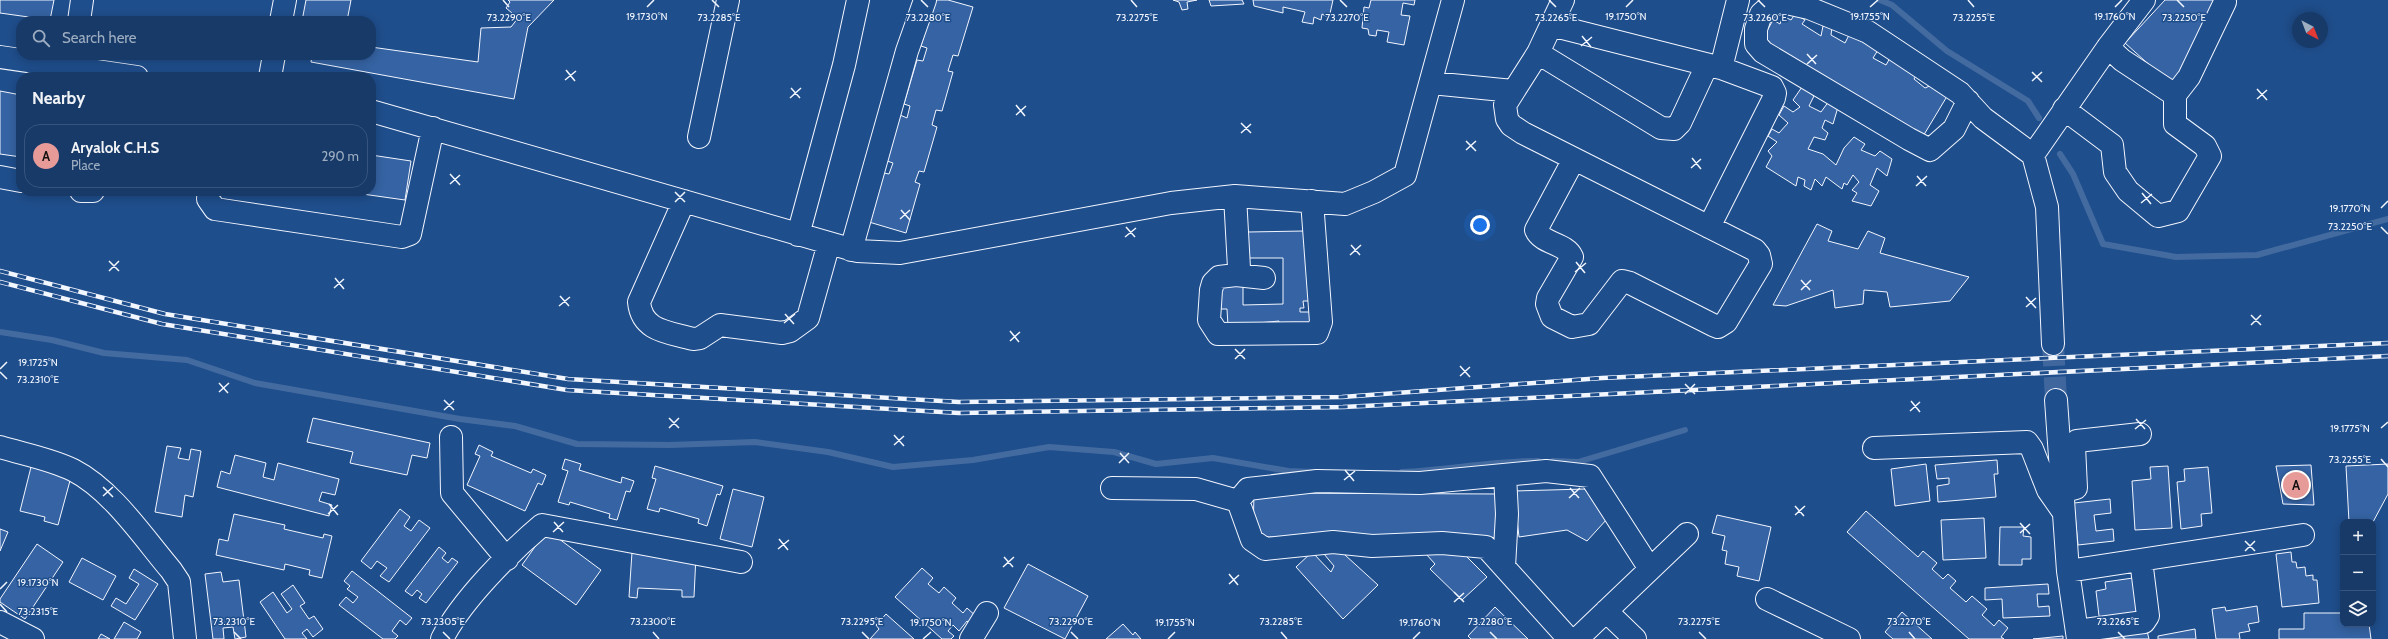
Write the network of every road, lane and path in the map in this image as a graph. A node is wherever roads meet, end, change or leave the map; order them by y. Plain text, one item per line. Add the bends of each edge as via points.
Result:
1 (82, 0) edge
2 (285, 0) edge
3 (728, 0) edge
4 (858, 0) edge
5 (925, 0) edge
6 (1453, 0) edge
7 (1563, 0) edge
8 (1738, 0) edge
9 (2144, 0) edge
10 (2225, 2) dead end
11 (80, 16) edge
12 (282, 16) edge
13 (1551, 25) junction
14 (2108, 47) junction
15 (1538, 53) junction
16 (0, 57) edge
17 (16, 58) edge
18 (56, 60) edge
19 (273, 60) edge
20 (74, 61) edge
21 (1714, 67) junction
22 (111, 72) edge
23 (271, 72) edge
24 (1432, 83) junction
25 (1513, 91) junction
26 (2175, 95) junction
27 (1968, 101) junction
28 (2064, 109) junction
29 (376, 112) edge
30 (433, 128) junction
31 (699, 137) dead end
32 (2033, 155) junction
33 (1574, 159) junction
34 (0, 177) edge
35 (16, 180) edge
36 (208, 196) edge
37 (1235, 196) junction
38 (684, 201) junction
39 (1312, 201) junction
40 (1708, 227) junction
41 (798, 235) junction
42 (829, 243) junction
43 (851, 250) junction
44 (1236, 275) junction
45 (1264, 278) dead end
46 (2053, 344) tunnel mouth
47 (2056, 400) tunnel mouth
48 (2140, 434) dead end
49 (451, 437) dead end
50 (0, 447) edge
51 (1874, 448) dead end
52 (1505, 475) junction
53 (1112, 488) dead end
54 (1238, 501) junction
55 (2063, 502) junction
56 (1687, 534) dead end
57 (2303, 535) dead end
58 (506, 559) junction
59 (2141, 560) junction
60 (741, 562) dead end
61 (1504, 567) junction
62 (1650, 569) junction
63 (2068, 571) junction
64 (1767, 599) dead end
65 (1606, 610) junction
66 (988, 613) dead end
67 (0, 622) edge
68 (2078, 635) edge
69 (445, 638) edge
70 (33, 639) edge
71 (185, 639) edge
72 (971, 639) edge
73 (1569, 639) edge
74 (1577, 639) edge
75 (1635, 639) edge
76 (1849, 639) edge

1 - 11 street
2 - 12 street
3 - 31 street
4 - 41 street via 844,65
5 - 43 street via 907,51
6 - 24 street
7 - 13 street
8 - 21 street
9 - 14 street
10 - 26 street via 2189,77
13 - 15 street
13 - 21 street
14 - 26 street
14 - 28 street
15 - 21 street via 1661,128 1669,130 1674,130 1680,123
15 - 25 street
16 - 17 street
18 - 20 street
19 - 23 street
20 - 22 street
21 - 40 street via 1766,84 1775,93
24 - 25 street
24 - 39 street via 1405,174 1374,192 1345,204
25 - 33 street via 1505,105 1507,119 1511,125
26 - 28 street via 2175,124 2205,146 2210,156 2178,211 2158,216 2128,191 2115,172 2112,145
27 - 27 street via 1960,93 1868,32 1809,8 1782,2 1771,5 1761,14 1756,29 1756,44 1763,52 1930,150 1954,129
27 - 32 street via 1983,118
28 - 32 street
29 - 30 street
30 - 36 street via 410,234 402,237 214,209
30 - 38 street
32 - 46 street via 2047,208
33 - 40 street
33 - 40 street via 1536,230 1540,236 1567,251 1572,257 1548,298 1549,311 1559,322 1572,327 1590,324 1618,283 1622,281 1713,325 1723,325 1761,260 1755,250
34 - 35 street
37 - 39 street
37 - 43 street via 1172,203 900,254
37 - 44 street via 1240,268
38 - 41 street
38 - 42 street via 639,302 640,311 650,326 686,337 700,338 720,325 782,333 790,331 808,318
39 - 44 street via 1321,322 1317,334 1218,334 1209,320 1213,283 1219,277
41 - 42 street
42 - 43 street
44 - 45 street
47 - 55 street
48 - 55 street via 2077,441 2074,446 2076,488
49 - 58 street via 452,493
50 - 71 street via 72,470 94,484 111,500 179,582
51 - 55 street via 2027,442 2048,490
52 - 54 street via 1420,483 1317,481 1248,489
52 - 61 street via 1507,514
52 - 62 street via 1546,471 1590,476
53 - 54 street via 1196,489
54 - 61 street via 1252,540 1265,549 1333,542 1372,546 1442,542 1486,547
55 - 63 street
56 - 62 street
57 - 59 street
58 - 60 street via 521,542 542,525
58 - 69 street via 453,617
59 - 63 street
59 - 68 street via 2148,616 2144,622
61 - 73 street
62 - 65 street
63 - 68 street
64 - 76 street
65 - 74 street
65 - 75 street
66 - 72 street
67 - 70 street

